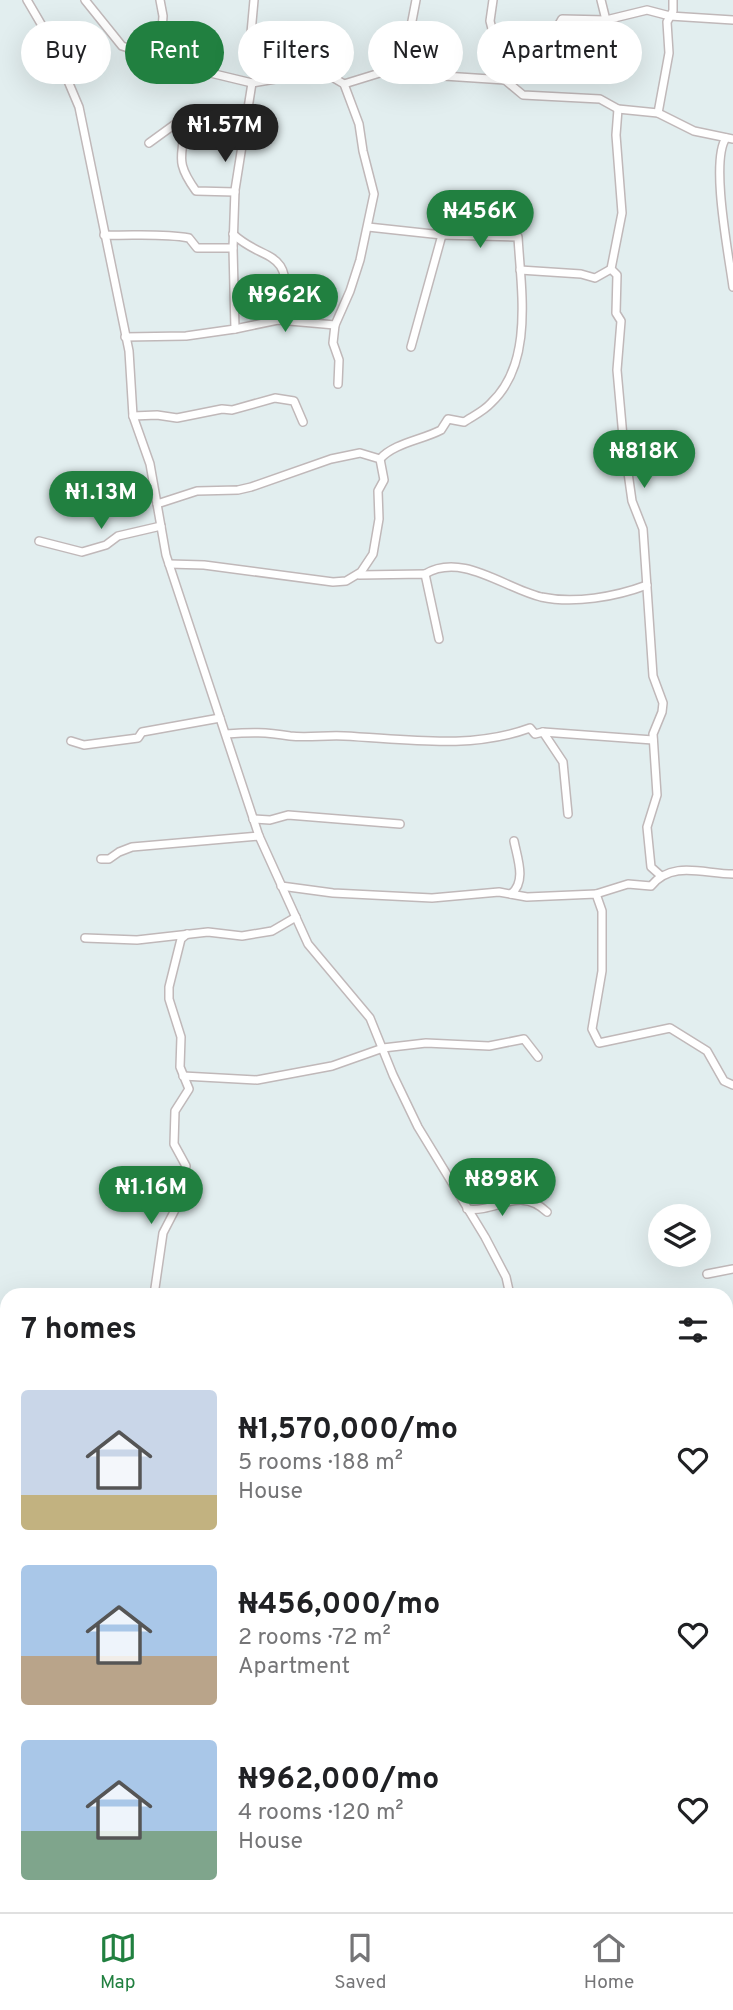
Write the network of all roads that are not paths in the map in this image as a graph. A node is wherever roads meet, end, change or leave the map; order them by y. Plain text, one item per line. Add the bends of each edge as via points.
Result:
1 (27, 0) edge
2 (85, 0) edge
3 (160, 0) edge
4 (254, 0) edge
5 (416, 0) edge
6 (493, 0) edge
7 (601, 0) edge
8 (673, 0) edge
9 (670, 16) junction
10 (607, 20) junction
11 (733, 20) edge
12 (163, 21) edge
13 (254, 21) edge
14 (412, 21) edge
15 (490, 21) edge
16 (561, 21) edge
17 (125, 47) edge
18 (253, 84) edge
19 (344, 84) edge
20 (510, 84) edge
21 (618, 109) junction
22 (658, 113) junction
23 (730, 139) edge
24 (149, 143) dead end
25 (235, 192) junction
26 (368, 228) junction
27 (233, 234) junction
28 (104, 235) junction
29 (442, 235) junction
30 (233, 248) junction
31 (611, 269) junction
32 (520, 270) junction
33 (733, 287) edge
34 (278, 320) junction
35 (335, 325) junction
36 (235, 329) junction
37 (125, 337) junction
38 (411, 347) dead end
39 (338, 384) dead end
40 (133, 416) junction
41 (303, 422) dead end
42 (380, 459) junction
43 (157, 503) junction
44 (161, 526) junction
45 (39, 541) dead end
46 (169, 564) junction
47 (425, 574) junction
48 (358, 575) junction
49 (647, 585) junction
50 (439, 639) dead end
51 (220, 718) junction
52 (543, 733) junction
53 (226, 734) junction
54 (653, 740) junction
55 (71, 741) dead end
56 (568, 814) dead end
57 (253, 819) junction
58 (400, 824) dead end
59 (259, 836) junction
60 (514, 841) dead end
61 (102, 859) dead end
62 (733, 874) edge
63 (660, 875) junction
64 (281, 886) junction
65 (510, 894) junction
66 (596, 894) junction
67 (296, 918) junction
68 (187, 934) junction
69 (167, 937) junction
70 (85, 939) dead end
71 (178, 948) junction
72 (383, 1048) junction
73 (538, 1057) dead end
74 (183, 1076) junction
75 (733, 1085) edge
76 (467, 1209) junction
77 (547, 1212) dead end
78 (733, 1269) edge
79 (707, 1274) dead end
80 (155, 1288) edge
81 (508, 1288) edge

1 - 28 street via 74,91
2 - 17 street
3 - 12 street
4 - 13 street
5 - 14 street
6 - 15 street
7 - 10 street
8 - 9 street
9 - 10 street via 647,10
9 - 11 street
9 - 22 street via 669,53
10 - 16 street
18 - 25 street
19 - 26 street via 359,124 374,194
20 - 21 street via 523,95 600,99
21 - 22 street
21 - 31 street via 622,213
22 - 23 street via 694,131
23 - 33 street via 720,146 719,182
24 - 25 street via 182,119 180,162 196,191
25 - 27 street
26 - 29 street
26 - 35 street
27 - 30 street
27 - 34 street via 282,266 285,299
28 - 30 street via 164,234 189,238 197,248
28 - 37 street
29 - 32 street via 518,237
29 - 38 street
30 - 36 street
31 - 32 street via 595,278
31 - 49 street via 617,275 616,313 621,321 617,370 623,436 632,501 643,529
32 - 42 street via 522,323 513,373 492,403 464,422 448,419 441,430 388,450
34 - 35 street
34 - 36 street
35 - 39 street
36 - 37 street
37 - 40 street
40 - 41 street via 177,418 275,398 295,401
40 - 43 street via 150,464
42 - 43 street via 360,453 251,487 197,491
42 - 48 street via 384,480 378,491 373,554
43 - 44 street
44 - 45 street via 118,536 82,552
44 - 46 street
46 - 48 street via 333,582
46 - 51 street
47 - 48 street
47 - 49 street via 444,565 494,577 543,597 562,598 601,597
47 - 50 street
49 - 54 street via 653,676 663,703
51 - 53 street
51 - 55 street via 142,732 138,738 126,740 84,745
52 - 53 street via 535,734 530,728 506,737 447,744 291,736 271,731
52 - 54 street
52 - 56 street via 564,762
53 - 57 street
54 - 63 street via 657,795 647,827 652,867
57 - 58 street via 288,815
57 - 59 street
59 - 61 street via 132,847
59 - 64 street
60 - 65 street via 520,877
62 - 63 street via 684,868
63 - 66 street via 651,886 628,884
64 - 65 street via 432,898
64 - 67 street
65 - 66 street
66 - 75 street via 602,911 602,971 592,1029 599,1043 670,1028 707,1051 724,1081
67 - 68 street via 272,931 242,936
67 - 72 street via 314,953 370,1018
68 - 69 street
68 - 71 street
69 - 70 street
69 - 71 street
71 - 74 street via 169,999 181,1037
72 - 73 street via 426,1043 489,1046 524,1039
72 - 74 street via 332,1066 257,1080
72 - 76 street via 418,1127
74 - 80 street via 189,1089 175,1111 174,1144 186,1166 178,1204 163,1233
76 - 77 street via 525,1199
76 - 81 street
78 - 79 street

